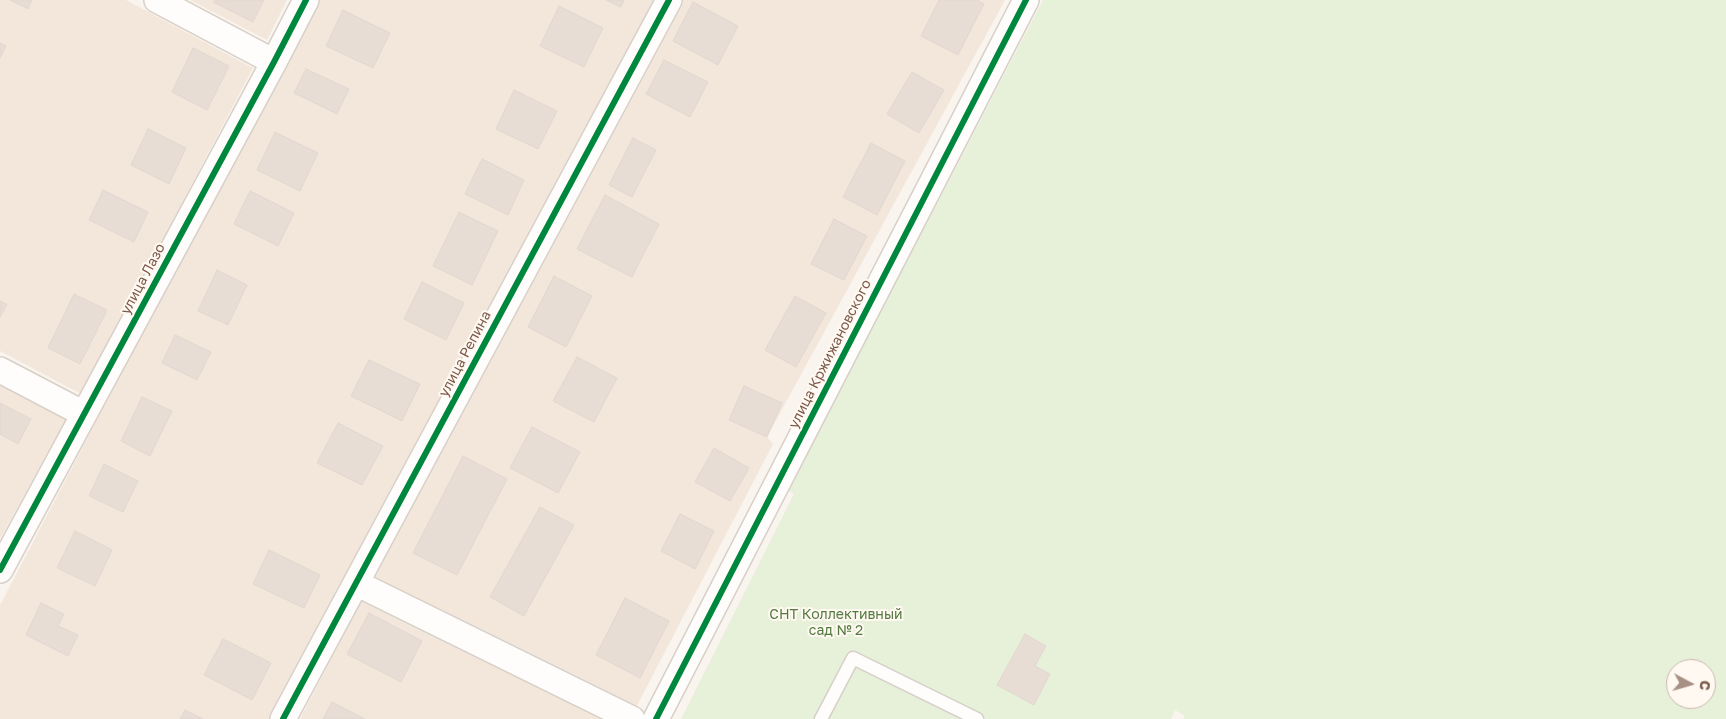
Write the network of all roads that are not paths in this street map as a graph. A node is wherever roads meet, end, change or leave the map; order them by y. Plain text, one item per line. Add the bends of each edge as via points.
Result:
1 (157, 0) edge
2 (306, 0) edge
3 (669, 0) edge
4 (1026, 0) edge
5 (274, 62) junction
6 (0, 370) edge
7 (84, 414) junction
8 (0, 570) edge
9 (356, 583) junction
10 (283, 719) edge
11 (632, 719) edge
12 (656, 719) edge
13 (821, 719) edge
14 (978, 719) edge

1 - 5 street
2 - 5 street, улица Лазо
3 - 9 street, улица Репина
4 - 12 street, улица Кржижановского
5 - 7 street, улица Лазо
6 - 7 street
7 - 8 street, улица Лазо
9 - 10 street, улица Репина
9 - 11 street
13 - 14 lane via 853,658

